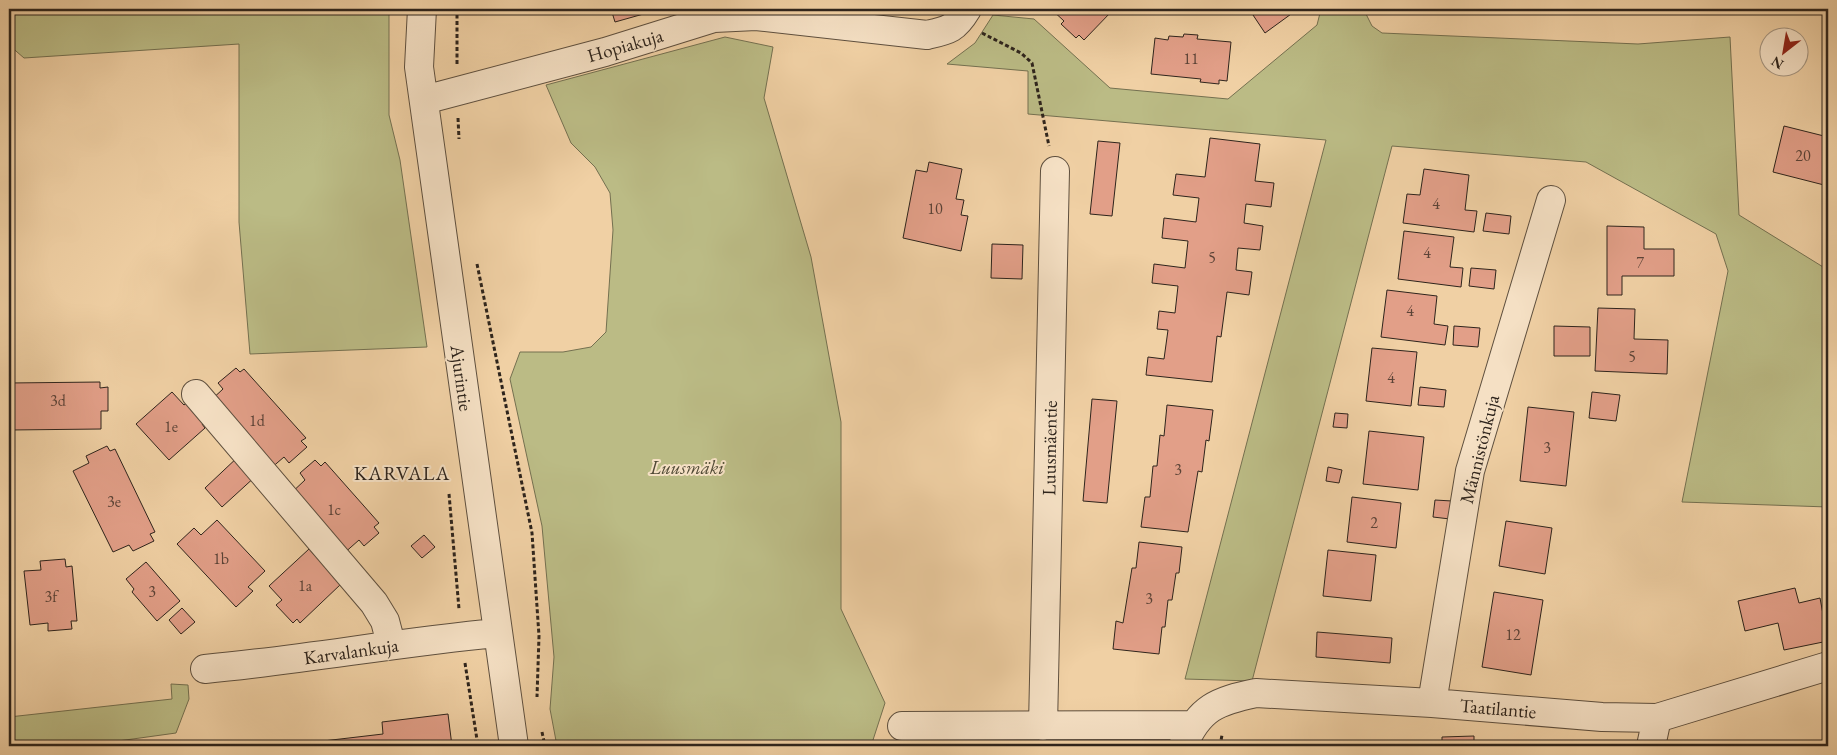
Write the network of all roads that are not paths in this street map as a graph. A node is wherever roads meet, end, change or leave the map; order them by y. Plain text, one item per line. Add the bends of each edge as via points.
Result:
1 (422, 9) edge
2 (963, 16) edge
3 (424, 100) junction
4 (1055, 171) road end
5 (1551, 200) dead end
6 (196, 394) dead end
7 (497, 633) junction
8 (392, 644) junction
9 (1828, 666) edge
10 (205, 668) dead end
11 (1432, 703) junction
12 (1657, 718) junction
13 (902, 726) dead end
14 (1043, 726) junction
15 (1188, 736) edge
16 (514, 746) edge
17 (1651, 746) edge

1 - 3 street, Ajurintie via 419,67
2 - 3 street, Hopiakuja via 950,30 927,34 756,16 714,18 605,52
3 - 7 street, Ajurintie
4 - 14 street, Luusmäentie
5 - 11 street, Männistönkuja via 1470,471
6 - 8 street via 374,604 385,620
7 - 8 street, Karvalankuja
7 - 16 street, Ajurintie
8 - 10 street, Karvalankuja via 272,662
9 - 12 street, Taatilantie
11 - 12 street, Taatilantie via 1602,717
11 - 15 street, Taatilantie via 1256,693 1232,698 1208,710
12 - 17 street
13 - 14 street
14 - 15 street

